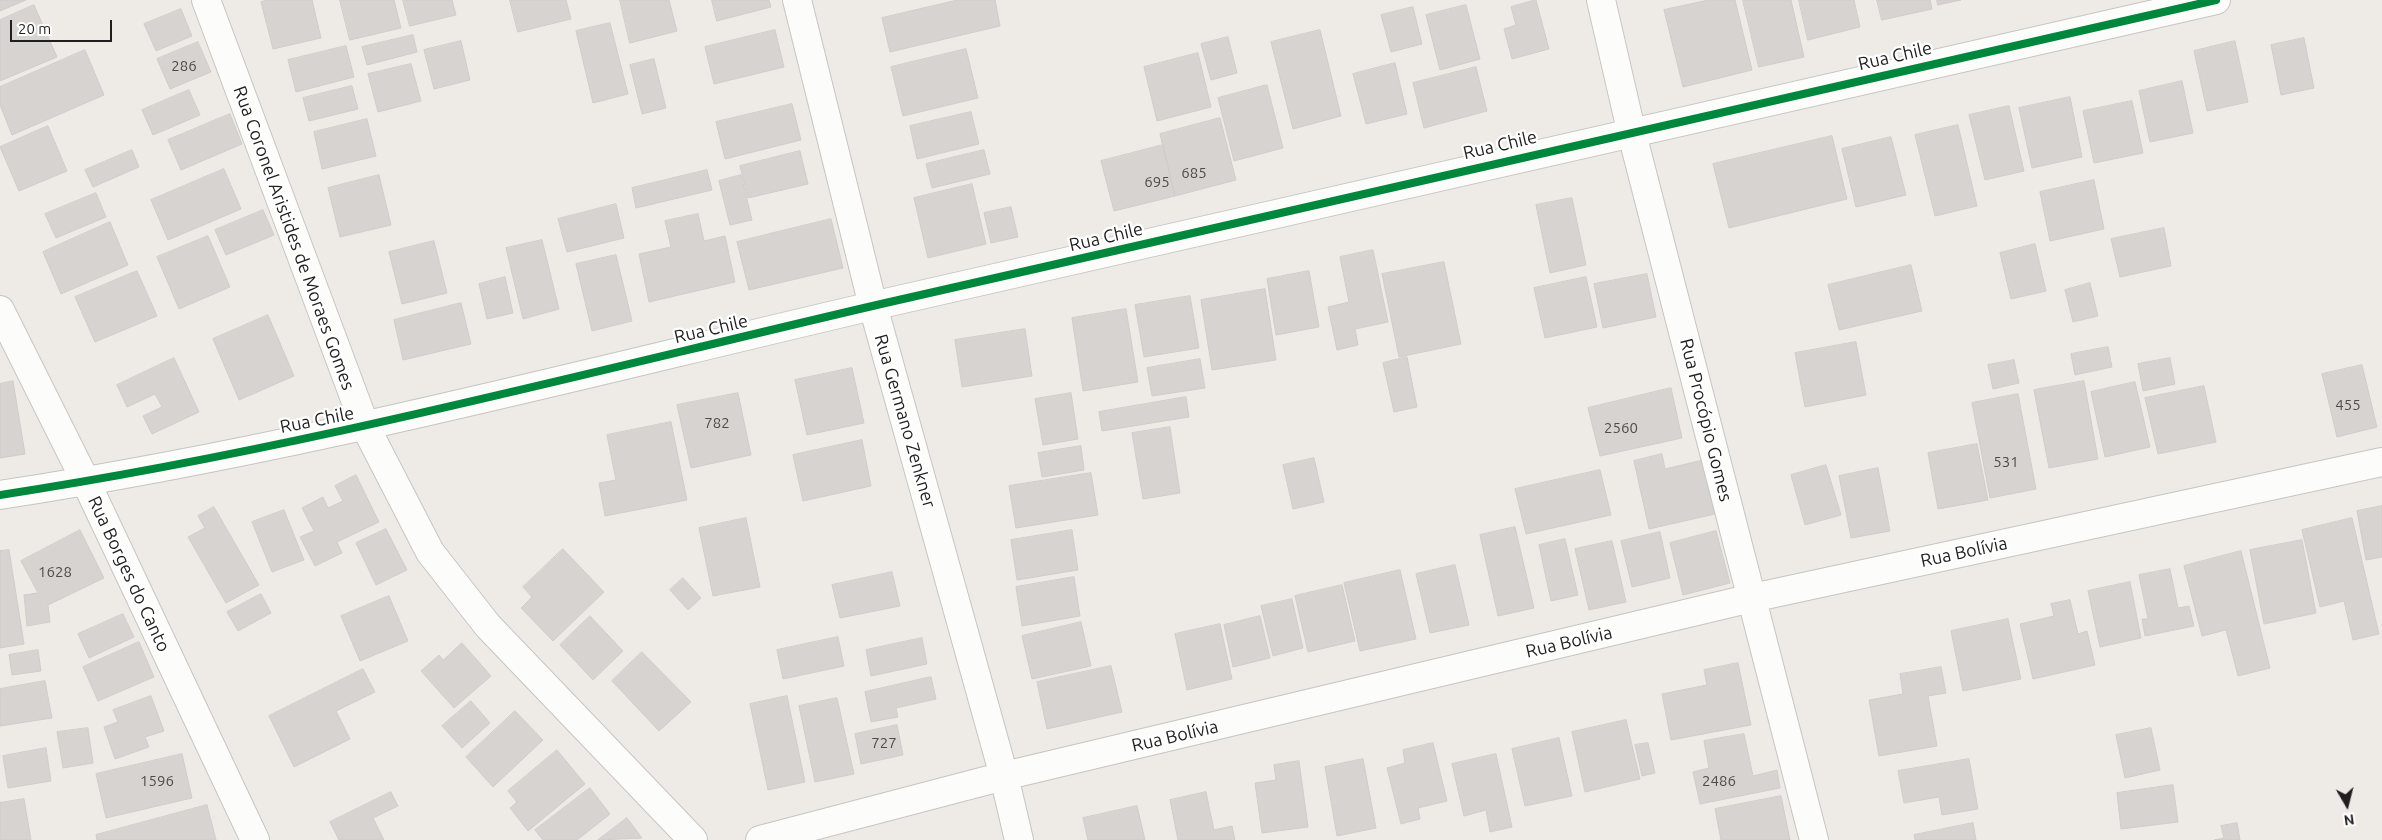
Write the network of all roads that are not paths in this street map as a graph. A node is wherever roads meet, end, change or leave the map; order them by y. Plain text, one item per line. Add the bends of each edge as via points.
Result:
1 (206, 0) edge
2 (797, 0) edge
3 (1601, 0) edge
4 (2216, 0) edge
5 (1631, 130) junction
6 (873, 306) junction
7 (0, 310) edge
8 (365, 426) junction
9 (2382, 462) edge
10 (86, 482) junction
11 (0, 495) edge
12 (1752, 598) junction
13 (1004, 776) junction
14 (255, 840) edge
15 (693, 840) edge
16 (760, 840) edge
17 (1019, 840) edge
18 (1814, 840) edge

1 - 8 street, Rua Coronel Aristides de Moraes Gomes
2 - 6 street, Rua Germano Zenkner
3 - 5 street, Rua Procópio Gomes
4 - 5 street, Rua Chile
5 - 6 street, Rua Chile
5 - 12 street, Rua Procópio Gomes
6 - 8 street, Rua Chile
6 - 13 street, Rua Germano Zenkner
7 - 10 street, Rua Borges do Canto
8 - 10 street, Rua Chile
8 - 15 street, Rua Coronel Aristides de Moraes Gomes via 430,552 477,611
9 - 12 street, Rua Bolívia
10 - 11 street, Rua Chile
10 - 14 street, Rua Borges do Canto
12 - 13 street, Rua Bolívia
12 - 18 street, Rua Procópio Gomes
13 - 16 street, Rua Bolívia
13 - 17 street, Rua Germano Zenkner

